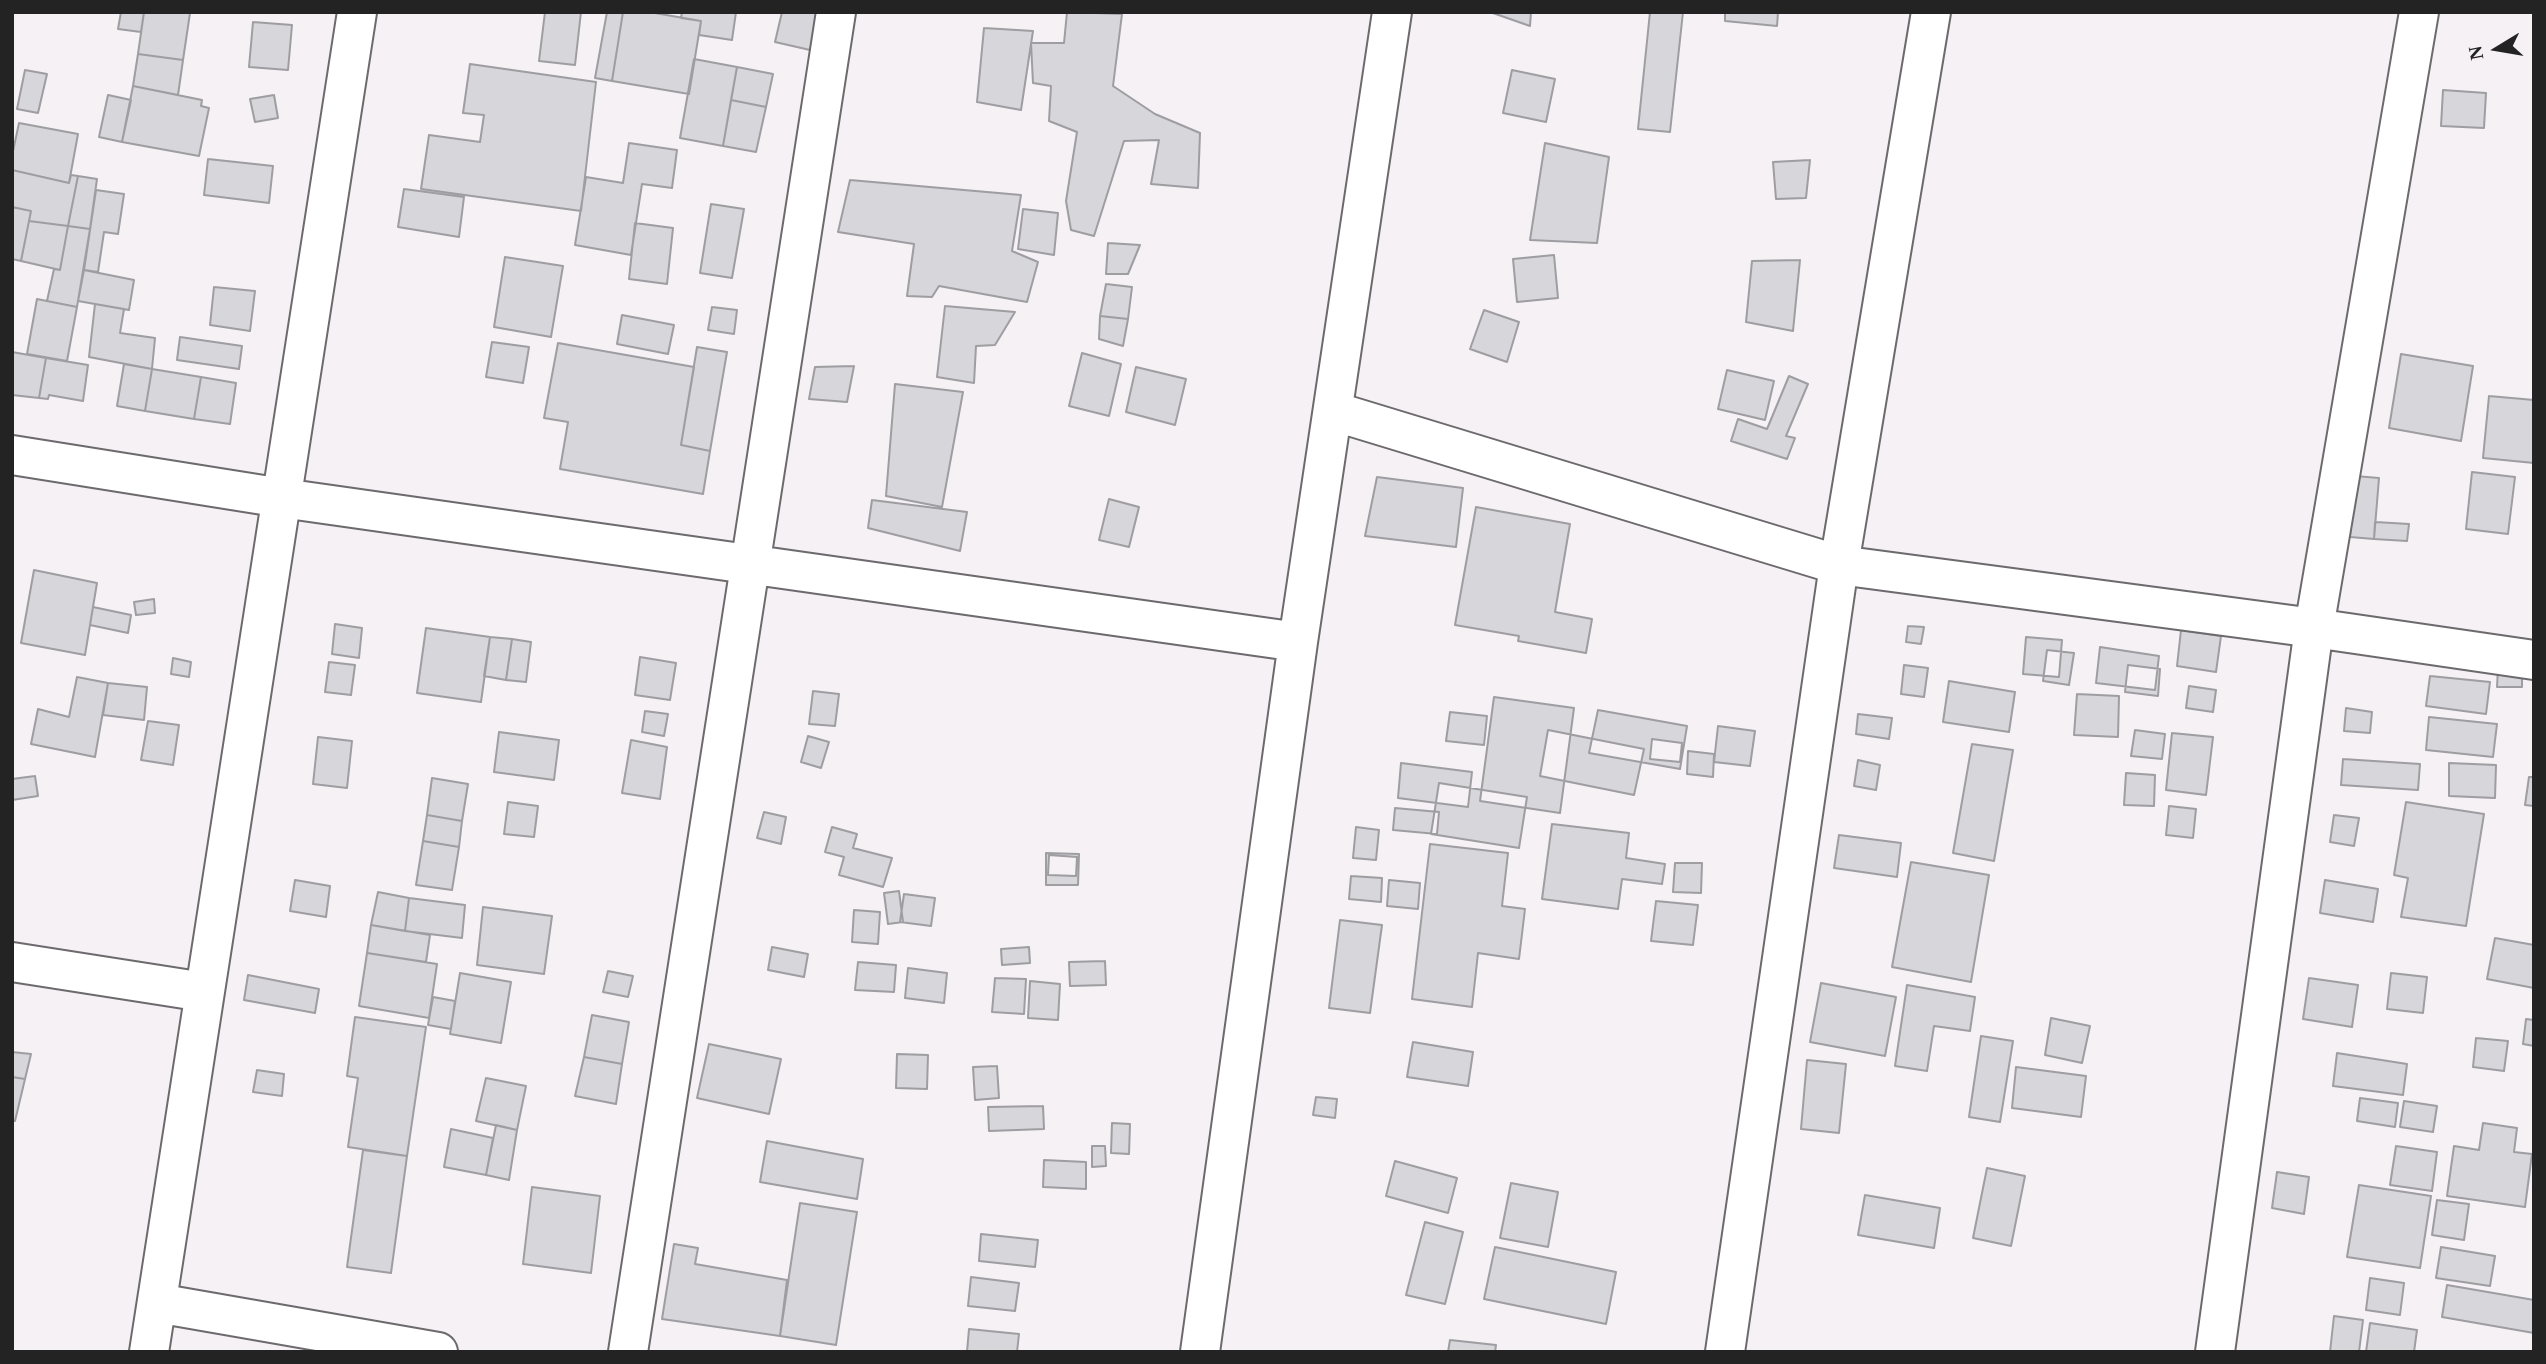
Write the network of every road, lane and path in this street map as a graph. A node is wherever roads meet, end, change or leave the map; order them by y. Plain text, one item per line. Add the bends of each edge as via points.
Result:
1 (357, 12) edge
2 (836, 12) edge
3 (1392, 12) edge
4 (1931, 12) edge
5 (2419, 12) edge
6 (1333, 411) junction
7 (12, 455) edge
8 (282, 498) junction
9 (750, 565) junction
10 (1839, 565) junction
11 (2314, 628) junction
12 (1298, 642) junction
13 (2534, 660) edge
14 (12, 962) edge
15 (204, 992) junction
16 (157, 1303) junction
17 (149, 1352) edge
18 (438, 1352) edge
19 (628, 1352) edge
20 (1200, 1352) edge
21 (1725, 1352) edge
22 (2215, 1352) edge

1 - 8 street
2 - 9 street
3 - 6 street
4 - 10 street
5 - 11 street
6 - 10 street
6 - 12 street
7 - 8 street
8 - 9 street
8 - 15 street
9 - 12 street
9 - 19 street
10 - 11 street
10 - 21 street
11 - 13 street
11 - 22 street
12 - 20 street
14 - 15 street
15 - 16 street
16 - 17 street
16 - 18 street

